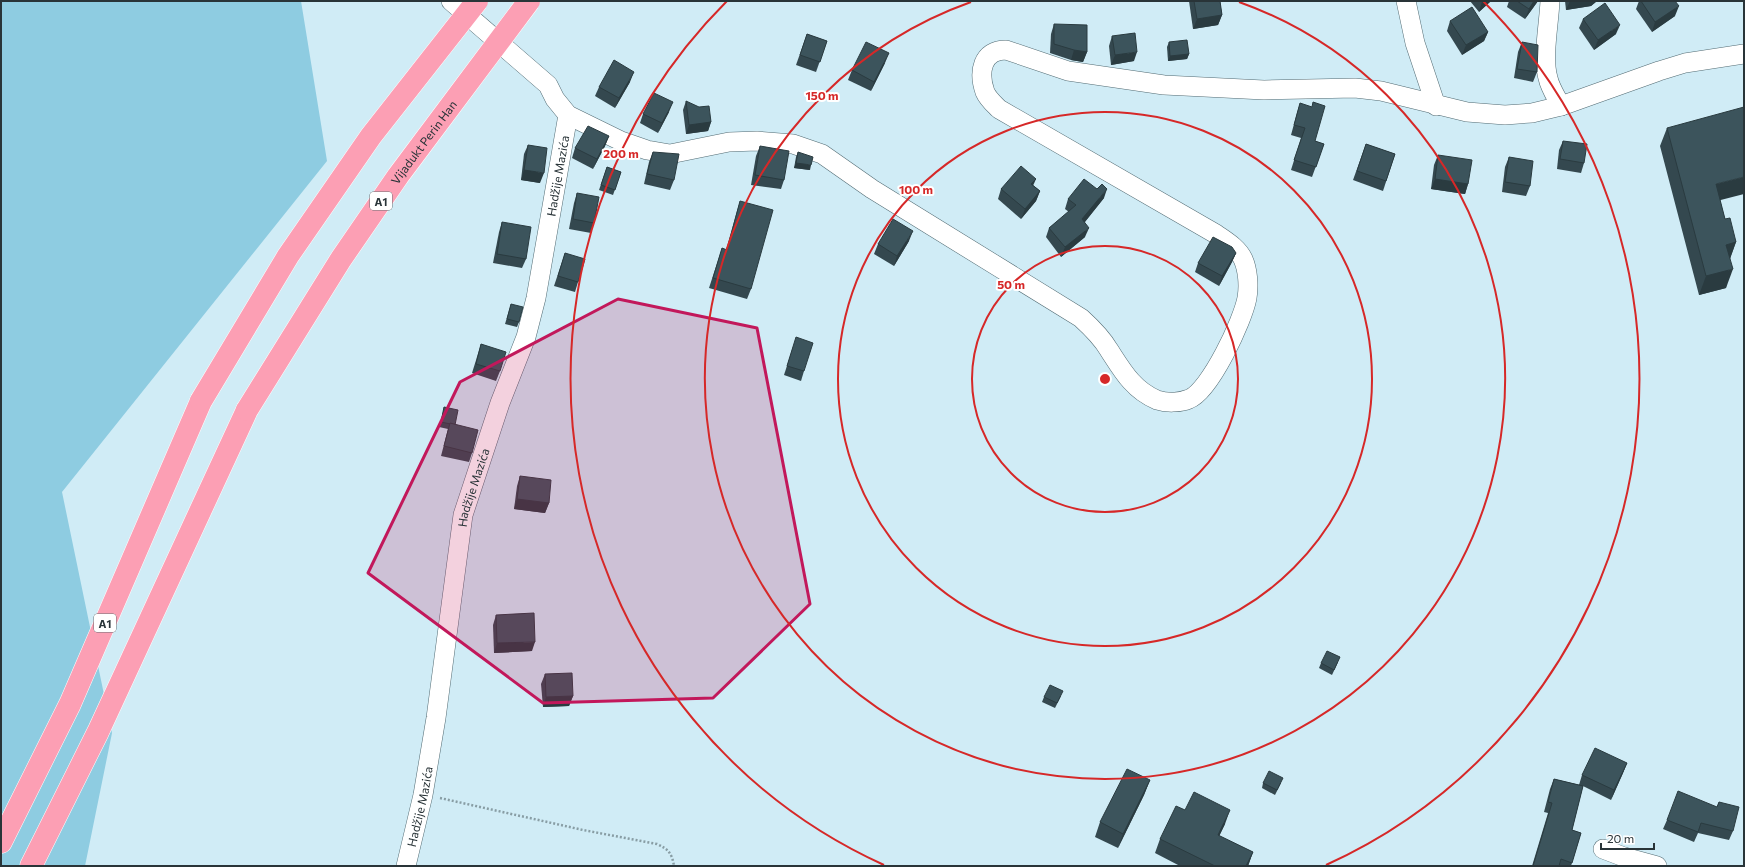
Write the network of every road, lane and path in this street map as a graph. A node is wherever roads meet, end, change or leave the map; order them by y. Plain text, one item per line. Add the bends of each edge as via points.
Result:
1 (451, 1) edge
2 (477, 1) edge
3 (529, 1) edge
4 (1406, 1) edge
5 (1550, 1) edge
6 (1744, 54) edge
7 (1436, 106) junction
8 (1561, 106) junction
9 (568, 115) junction
10 (423, 795) junction
11 (1, 842) edge
12 (1603, 849) dead end
13 (31, 866) edge
14 (406, 866) edge
15 (674, 866) edge
16 (1657, 866) edge

1 - 9 street via 548,85
2 - 11 highway, A1, bridge via 371,136 301,237 201,401 70,704
3 - 13 highway, Vijadukt Perin Han / A1, bridge via 350,246 247,410 98,732
4 - 7 street via 1415,43
5 - 8 street via 1545,59 1548,79
6 - 8 street via 1685,63
7 - 8 street via 1505,115 1532,113
7 - 9 street via 1355,88 1264,90 1164,85 1068,71 1006,50 988,54 982,77 985,91 999,110 1216,234 1243,258 1248,286 1247,299 1236,328 1215,371 1201,391 1190,399 1176,403 1158,400 1140,390 1127,378 1096,331 1081,318 872,189 822,154 793,144 757,141 729,142 670,154 647,150 621,141
9 - 10 street, Hadžije Mazića via 526,337 500,403 463,515 448,642
10 - 14 street, Hadžije Mazića
10 - 15 path via 657,844 671,853
12 - 16 street via 1624,858

